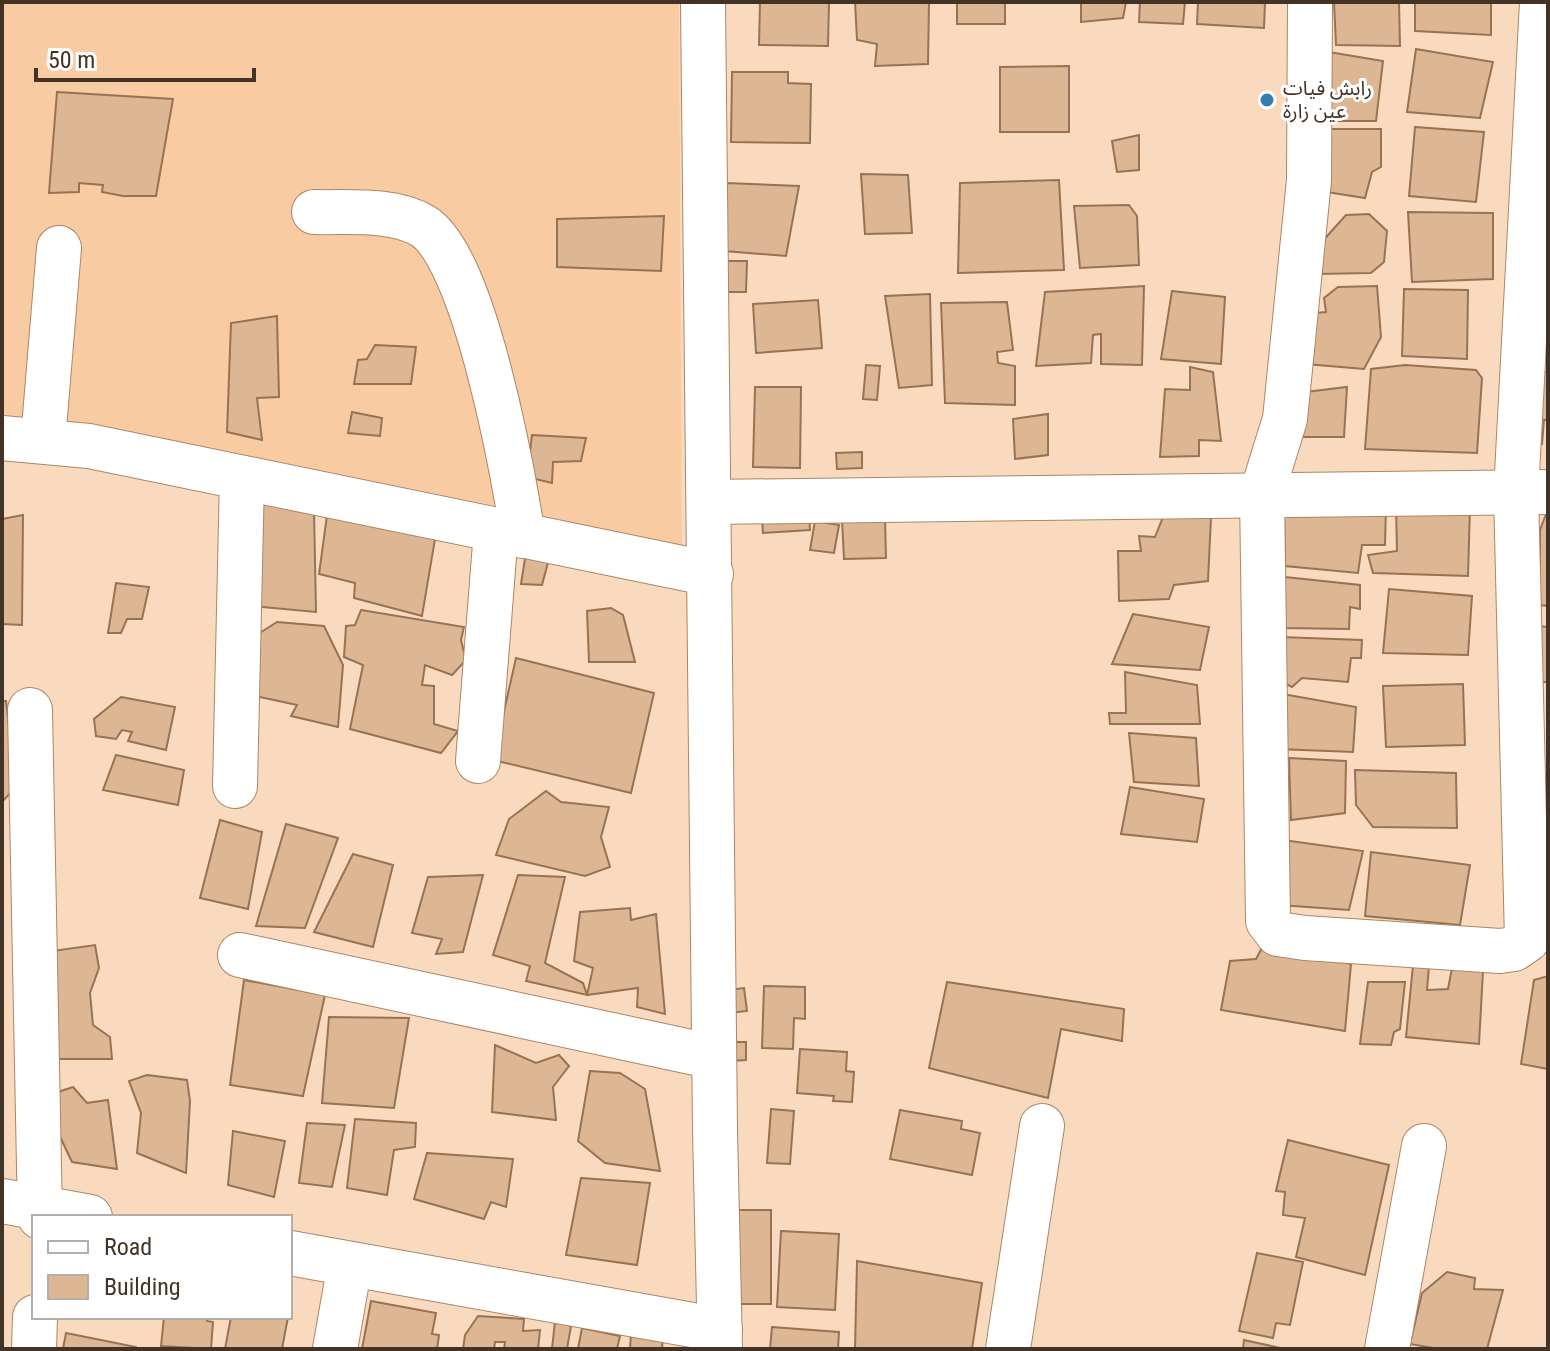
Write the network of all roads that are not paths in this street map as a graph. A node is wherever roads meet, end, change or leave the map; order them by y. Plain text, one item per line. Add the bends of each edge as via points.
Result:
1 (703, 2) edge
2 (1310, 2) edge
3 (1542, 2) edge
4 (314, 212) dead end
5 (59, 248) dead end
6 (23, 439) edge
7 (242, 478) junction
8 (1532, 492) edge
9 (1262, 493) junction
10 (710, 502) junction
11 (510, 534) junction
12 (711, 574) junction
13 (30, 710) dead end
14 (478, 761) dead end
15 (235, 786) dead end
16 (1537, 941) edge
17 (240, 955) dead end
18 (714, 1057) junction
19 (1042, 1126) dead end
20 (1424, 1146) dead end
21 (28, 1209) edge
22 (74, 1215) edge
23 (292, 1253) edge
24 (350, 1264) junction
25 (35, 1319) edge
26 (720, 1340) edge
27 (34, 1349) edge
28 (335, 1349) edge
29 (1008, 1349) edge
30 (1387, 1349) edge

1 - 10 street
2 - 9 street via 1309,180 1285,419
3 - 8 street
4 - 11 street via 385,214 424,226 453,261 477,329 510,462
5 - 6 street
6 - 7 street
7 - 11 street
7 - 15 street
8 - 9 street
8 - 16 street
9 - 10 street
9 - 16 street via 1268,921 1278,934 1332,941 1500,951
10 - 12 street
11 - 12 street
11 - 14 street
12 - 18 street
13 - 21 street
17 - 18 street
18 - 26 street
19 - 29 street
20 - 30 street
21 - 22 street
23 - 24 street
24 - 26 street
24 - 28 street
25 - 27 street

